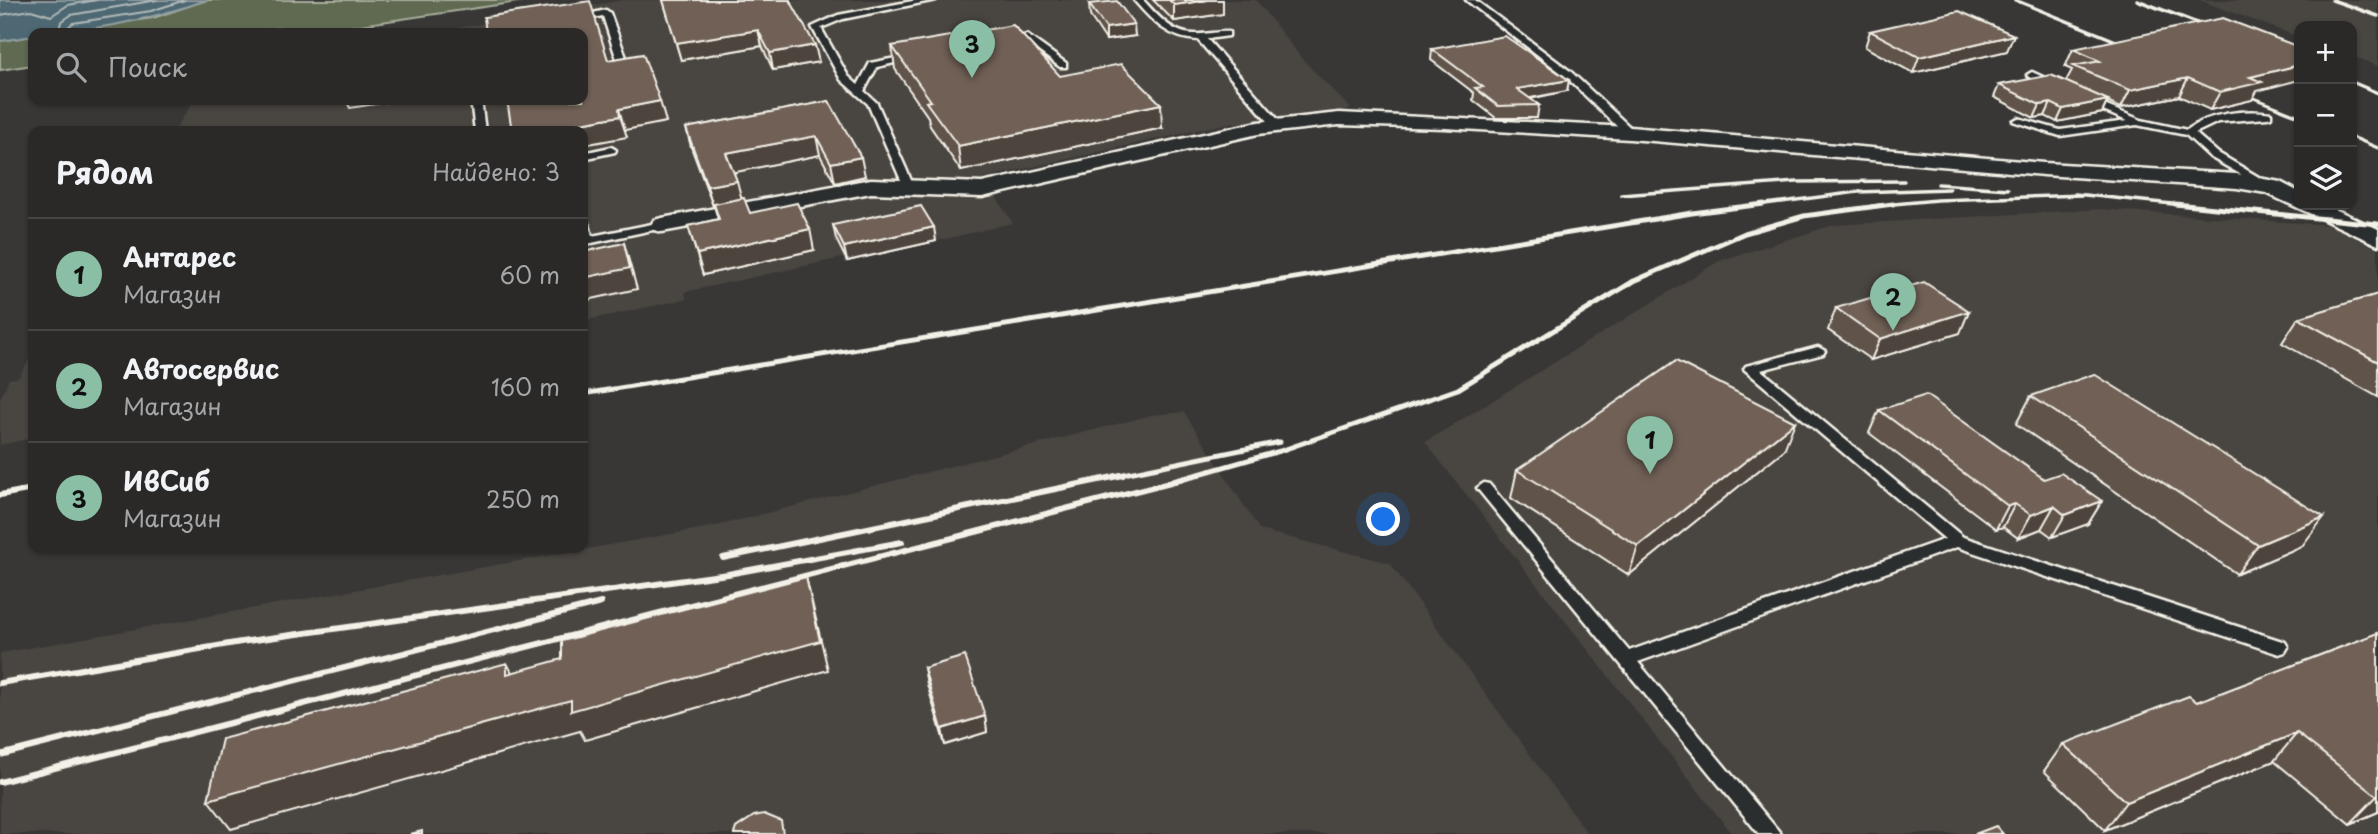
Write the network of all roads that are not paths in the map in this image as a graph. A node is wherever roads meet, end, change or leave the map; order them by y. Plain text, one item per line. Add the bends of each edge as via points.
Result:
1 (932, 0) edge
2 (1138, 0) edge
3 (1470, 0) edge
4 (569, 19) edge
5 (519, 27) edge
6 (513, 28) edge
7 (1226, 34) dead end
8 (1201, 38) junction
9 (1002, 43) edge
10 (924, 56) edge
11 (623, 63) edge
12 (1063, 65) dead end
13 (2032, 75) dead end
14 (860, 90) junction
15 (2067, 92) edge
16 (2079, 97) edge
17 (477, 105) edge
18 (2267, 115) dead end
19 (2018, 121) dead end
20 (2138, 122) junction
21 (1277, 125) junction
22 (479, 126) edge
23 (2189, 133) junction
24 (1630, 134) junction
25 (611, 150) dead end
26 (588, 155) edge
27 (909, 187) junction
28 (2272, 187) junction
29 (2294, 198) edge
30 (2319, 210) edge
31 (662, 225) joint
32 (2378, 238) edge
33 (588, 241) edge
34 (1818, 351) dead end
35 (1484, 488) dead end
36 (1957, 541) junction
37 (2279, 647) dead end
38 (1626, 659) junction
39 (1771, 834) edge

1 - 14 lane via 841,17 816,27 844,78
2 - 8 lane via 1167,31
3 - 24 lane via 1567,73
4 - 11 lane via 606,13
5 - 6 lane
7 - 8 lane
8 - 21 lane
9 - 12 lane via 1027,38
10 - 14 lane via 873,65
13 - 15 lane
14 - 27 lane via 872,103
16 - 20 lane
17 - 22 lane
18 - 23 lane via 2227,117 2196,126
19 - 20 lane via 2060,133
20 - 23 lane
21 - 24 street via 1339,119
21 - 27 street via 982,190
23 - 28 lane
24 - 28 street
25 - 26 lane
27 - 31 street via 872,186
28 - 29 street
30 - 32 street
31 - 33 lane
34 - 36 lane via 1751,369
35 - 38 lane
36 - 37 lane
36 - 38 lane
38 - 39 lane

